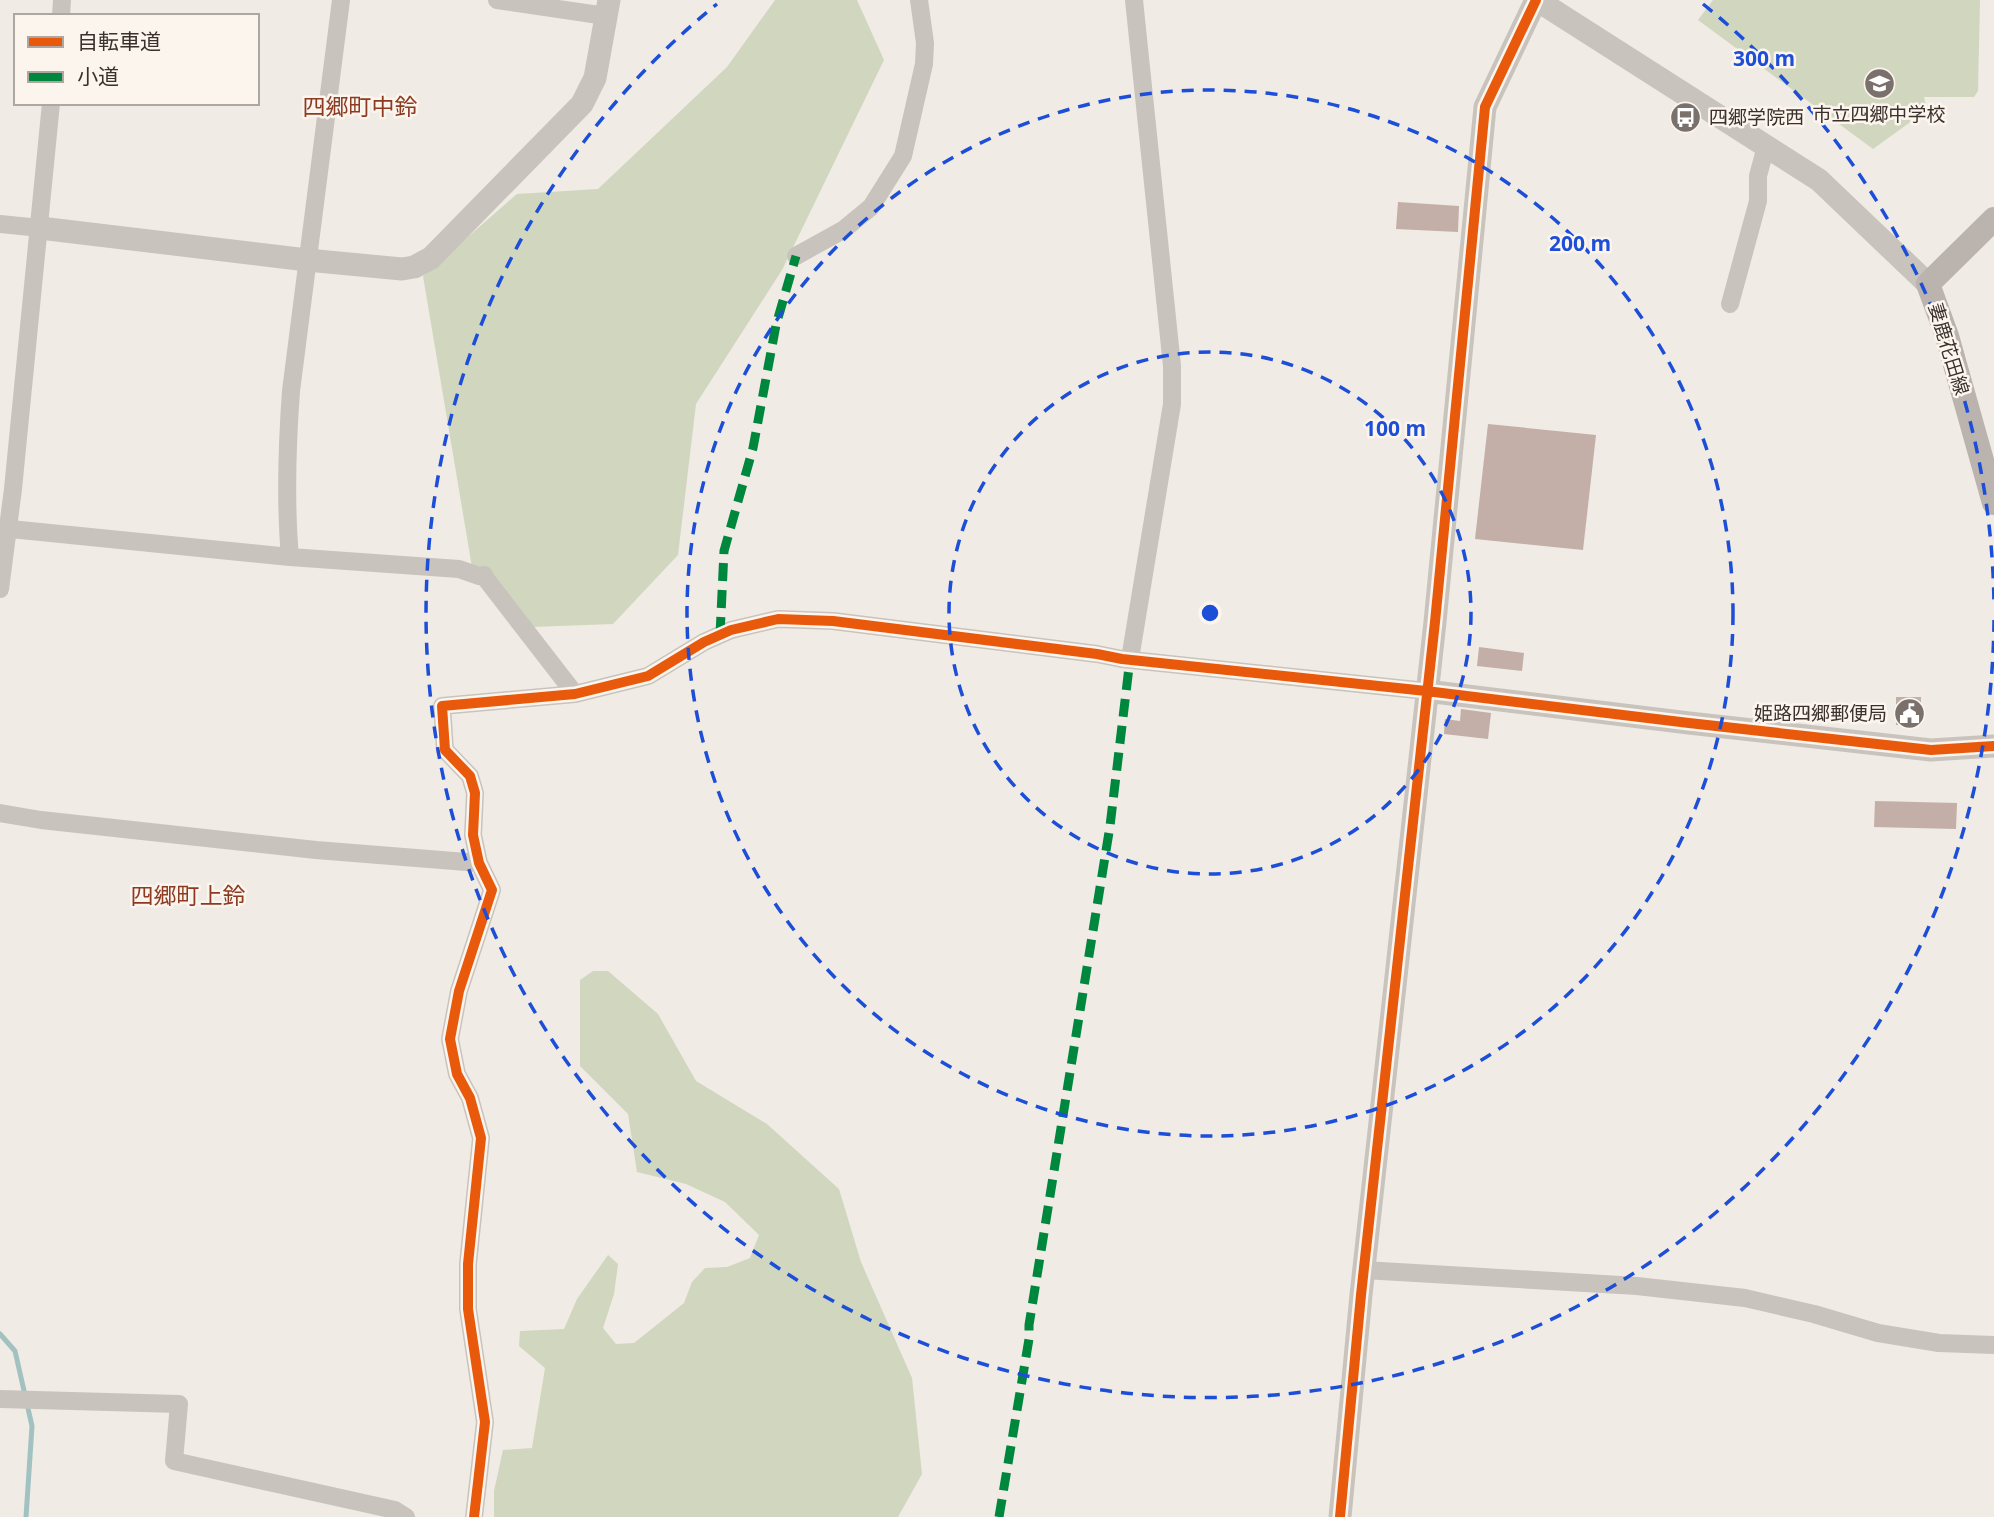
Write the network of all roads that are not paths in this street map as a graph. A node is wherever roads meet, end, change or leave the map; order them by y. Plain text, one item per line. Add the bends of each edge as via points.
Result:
1 (341, 0) edge
2 (497, 0) edge
3 (919, 0) edge
4 (1135, 0) edge
5 (1536, 0) edge
6 (608, 8) edge
7 (51, 105) edge
8 (1766, 146) junction
9 (1994, 219) edge
10 (0, 224) edge
11 (40, 228) junction
12 (796, 256) dead end
13 (307, 260) junction
14 (1928, 284) junction
15 (1730, 304) dead end
16 (1994, 503) edge
17 (4, 529) edge
18 (290, 557) junction
19 (0, 589) edge
20 (1130, 659) junction
21 (1426, 691) junction
22 (575, 694) junction
23 (1994, 746) edge
24 (0, 813) edge
25 (479, 863) junction
26 (1364, 1270) junction
27 (1994, 1345) edge
28 (0, 1399) edge
29 (406, 1517) edge
30 (474, 1517) edge
31 (1340, 1517) edge

1 - 13 street
2 - 6 street
3 - 12 street via 924,64 903,156 871,207 843,230
4 - 20 street via 1172,404
5 - 8 street
5 - 21 street via 1485,107
6 - 13 street via 595,78 582,104 431,258 402,270
7 - 11 street
8 - 14 street via 1819,180
8 - 15 street via 1758,176 1758,201
9 - 14 main road, 妻鹿花田線
10 - 11 street
11 - 13 street
11 - 17 street
13 - 18 street via 287,451
14 - 16 main road, 妻鹿花田線
17 - 18 street
17 - 19 street
18 - 22 street via 459,569 484,575
20 - 21 street
20 - 22 street via 833,621 778,619 731,630 648,676
21 - 23 street via 1931,750
21 - 26 street
22 - 25 street via 442,706 445,750 470,776 475,793 473,835
24 - 25 street via 316,850
25 - 30 street via 492,890 459,991 450,1039 457,1074 470,1098 481,1138 468,1264 468,1310 485,1422
26 - 27 street via 1691,1292 1756,1301 1878,1333 1939,1343
26 - 31 street
28 - 29 street via 179,1404 174,1461 395,1510

